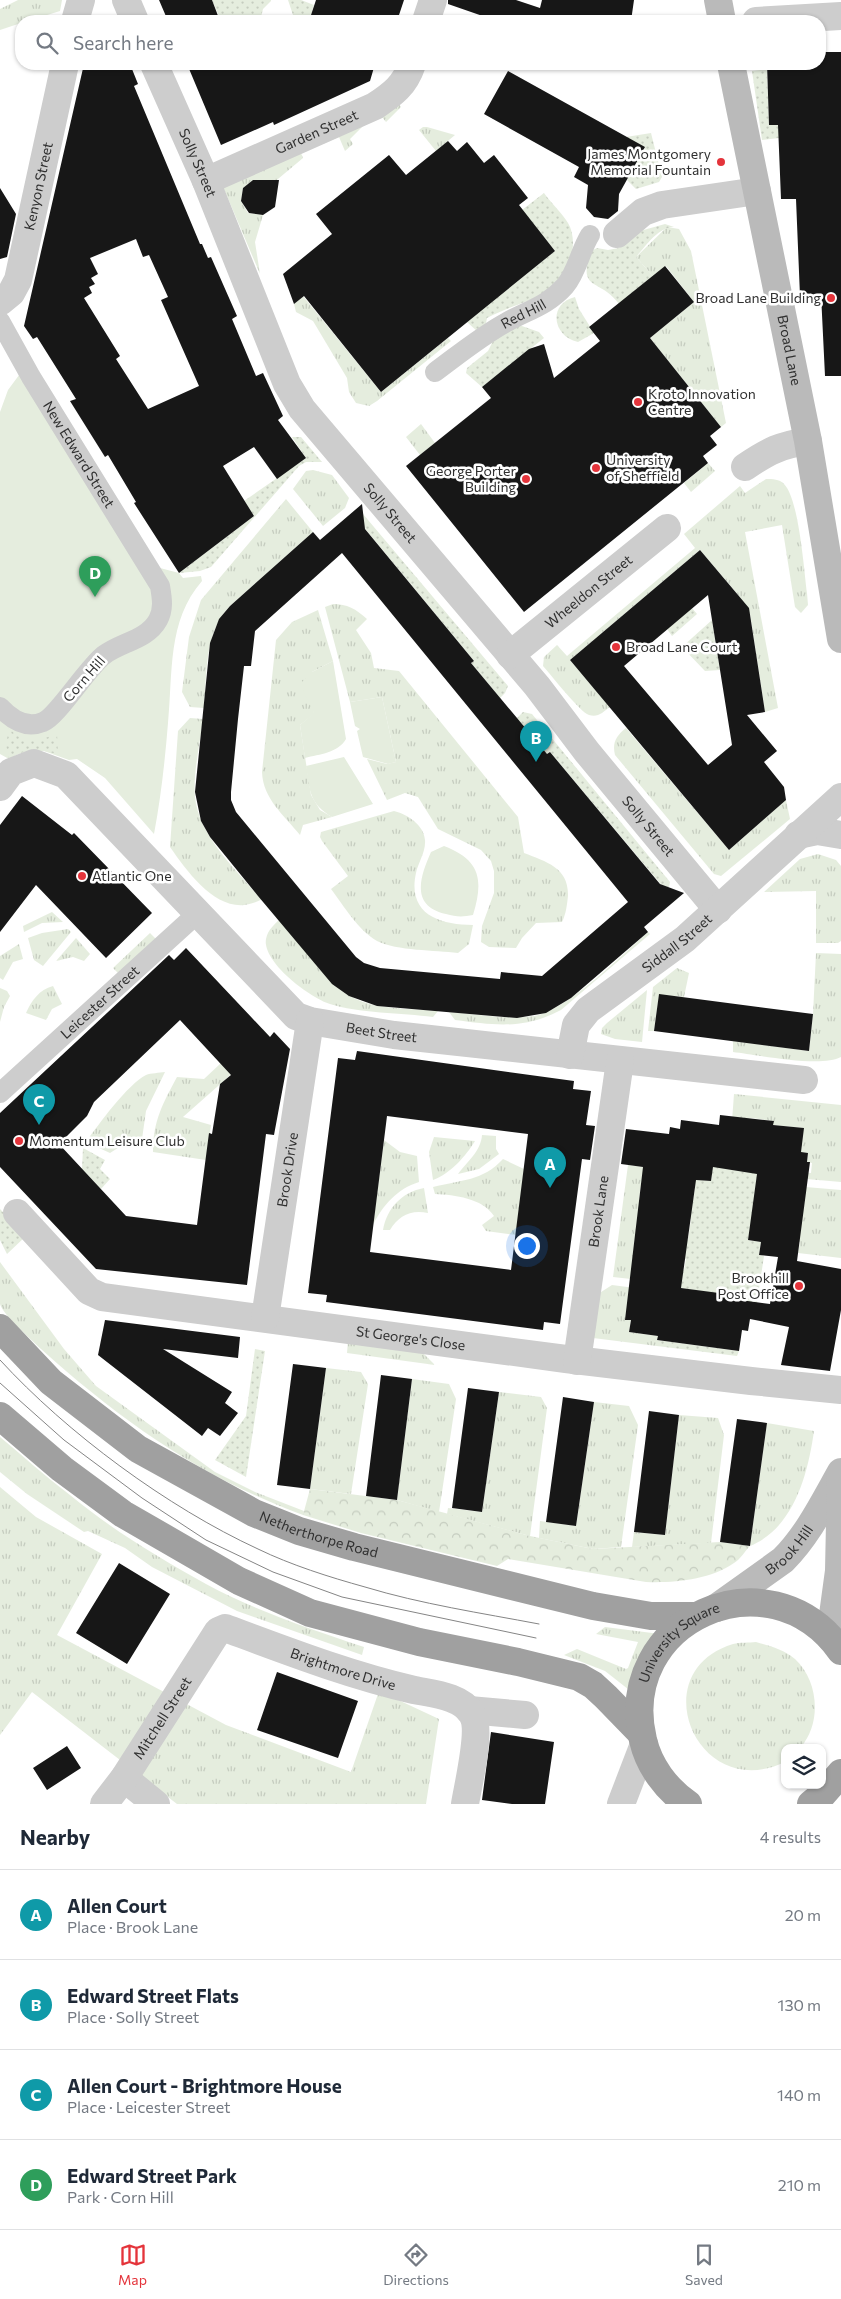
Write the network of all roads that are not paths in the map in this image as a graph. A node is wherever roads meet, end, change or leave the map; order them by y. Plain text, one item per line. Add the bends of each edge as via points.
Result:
1 (81, 0) edge
2 (126, 0) edge
3 (433, 0) edge
4 (718, 0) edge
5 (77, 15) edge
6 (132, 15) edge
7 (428, 15) edge
8 (721, 15) edge
9 (841, 16) edge
10 (826, 17) edge
11 (64, 70) edge
12 (157, 70) edge
13 (409, 70) edge
14 (732, 70) edge
15 (206, 181) junction
16 (757, 191) junction
17 (618, 234) dead end
18 (590, 235) dead end
19 (0, 302) edge
20 (0, 321) edge
21 (434, 372) dead end
22 (808, 441) junction
23 (745, 466) dead end
24 (667, 528) dead end
25 (160, 586) joint
26 (840, 622) edge
27 (510, 655) junction
28 (0, 707) edge
29 (0, 787) edge
30 (841, 797) edge
31 (798, 835) junction
32 (841, 835) edge
33 (718, 910) junction
34 (199, 912) junction
35 (310, 1022) junction
36 (570, 1055) junction
37 (620, 1061) junction
38 (804, 1080) dead end
39 (0, 1093) edge
40 (17, 1213) dead end
41 (265, 1318) junction
42 (0, 1328) edge
43 (578, 1361) junction
44 (841, 1390) edge
45 (0, 1416) edge
46 (841, 1472) edge
47 (705, 1612) junction
48 (218, 1631) joint
49 (837, 1644) edge
50 (469, 1710) junction
51 (525, 1715) dead end
52 (643, 1739) junction
53 (841, 1773) edge
54 (124, 1778) junction
55 (104, 1804) edge
56 (156, 1804) edge
57 (464, 1804) edge
58 (621, 1804) edge
59 (688, 1804) edge
60 (811, 1804) edge

1 - 5 street
2 - 6 street
3 - 7 street
4 - 8 main road
9 - 10 street
11 - 19 street, Kenyon Street via 18,280 11,293
12 - 15 street, Solly Street
13 - 15 street, Garden Street via 395,93 375,106
14 - 16 main road, Broad Lane
15 - 27 street, Solly Street via 287,384 302,408
16 - 17 street via 662,205 643,212
16 - 22 main road, Broad Lane
18 - 21 street, Red Hill via 566,285 551,300 508,321
20 - 25 street, New Edward Street via 31,378
22 - 23 street via 768,451
22 - 26 main road, Broad Lane
24 - 27 street, Wheeldon Street
25 - 28 street, Corn Hill via 161,613 149,632 105,654 46,722 32,725 15,720
27 - 33 street, Solly Street
29 - 34 street, Beet Street via 11,772 25,765 34,763 61,771
30 - 31 street, Siddall Street
31 - 32 street via 817,831
31 - 33 street, Siddall Street
33 - 36 street, Siddall Street via 685,939 588,1010 576,1025
34 - 35 street, Beet Street via 296,1016
34 - 39 street, Leicester Street
35 - 36 street, Beet Street
35 - 41 street, Brook Drive
36 - 37 street, Beet Street
37 - 38 street, Beet Street
37 - 43 street, Brook Lane
40 - 41 street, St George's Close via 90,1291 102,1297
41 - 43 street, St George's Close
42 - 47 highway, Netherthorpe Road via 51,1382 138,1449 254,1512 299,1531 593,1606 651,1616
43 - 44 street, St George's Close
45 - 52 highway via 62,1469 123,1514 239,1582 310,1613 411,1640 579,1677 606,1697
46 - 47 main road, Brook Hill via 792,1551
46 - 49 main road, Brook Hill
47 - 49 highway, University Square via 753,1602 777,1606 801,1614
47 - 52 highway, University Square via 669,1637 652,1661 640,1703
48 - 50 street, Brightmore Drive via 225,1628 379,1682 450,1698
48 - 54 street, Mitchell Street
50 - 51 street, Brightmore Drive
50 - 57 street via 474,1716 476,1744
52 - 58 street
52 - 59 highway, University Square via 649,1758 663,1782
53 - 60 highway
54 - 55 street, Mitchell Street
54 - 56 street

